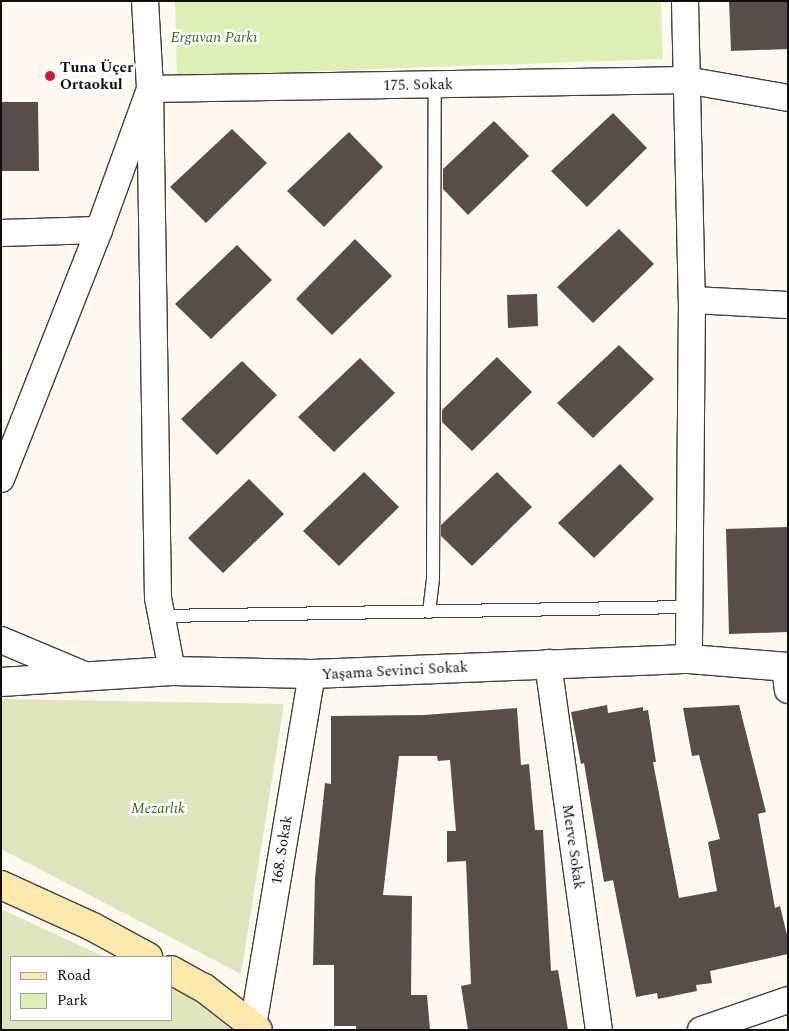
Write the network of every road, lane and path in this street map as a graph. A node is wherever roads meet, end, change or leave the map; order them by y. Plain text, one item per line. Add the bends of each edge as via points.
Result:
1 (145, 1) edge
2 (685, 1) edge
3 (686, 80) junction
4 (435, 84) junction
5 (150, 89) junction
6 (788, 98) edge
7 (99, 230) junction
8 (1, 233) edge
9 (692, 300) junction
10 (788, 305) edge
11 (1, 479) edge
12 (689, 607) junction
13 (429, 612) junction
14 (161, 616) junction
15 (1, 640) edge
16 (689, 659) junction
17 (548, 663) junction
18 (172, 672) junction
19 (312, 674) junction
20 (787, 674) edge
21 (87, 676) junction
22 (1, 682) edge
23 (1, 885) edge
24 (146, 956) edge
25 (172, 971) edge
26 (788, 1000) edge
27 (256, 1028) edge
28 (599, 1030) edge
29 (701, 1030) edge

1 - 5 street
2 - 3 street
3 - 4 street, 175. Sokak
3 - 6 street, 175. Sokak
3 - 9 street
4 - 5 street, 175. Sokak
4 - 13 lane via 433,579
5 - 7 street
5 - 14 street
7 - 8 street
7 - 11 street
9 - 10 street
9 - 12 street
12 - 13 lane
12 - 16 street
13 - 14 lane
14 - 18 street
15 - 21 street
16 - 17 street, Yaşama Sevinci Sokak
16 - 20 street, Yaşama Sevinci Sokak
17 - 19 street, Yaşama Sevinci Sokak
17 - 28 street, Merve Sokak
18 - 19 street, Yaşama Sevinci Sokak
18 - 21 street, Yaşama Sevinci Sokak
19 - 27 street, 168. Sokak
21 - 22 street, Yaşama Sevinci Sokak
23 - 24 main road via 93,927
25 - 27 main road via 204,988
26 - 29 street

